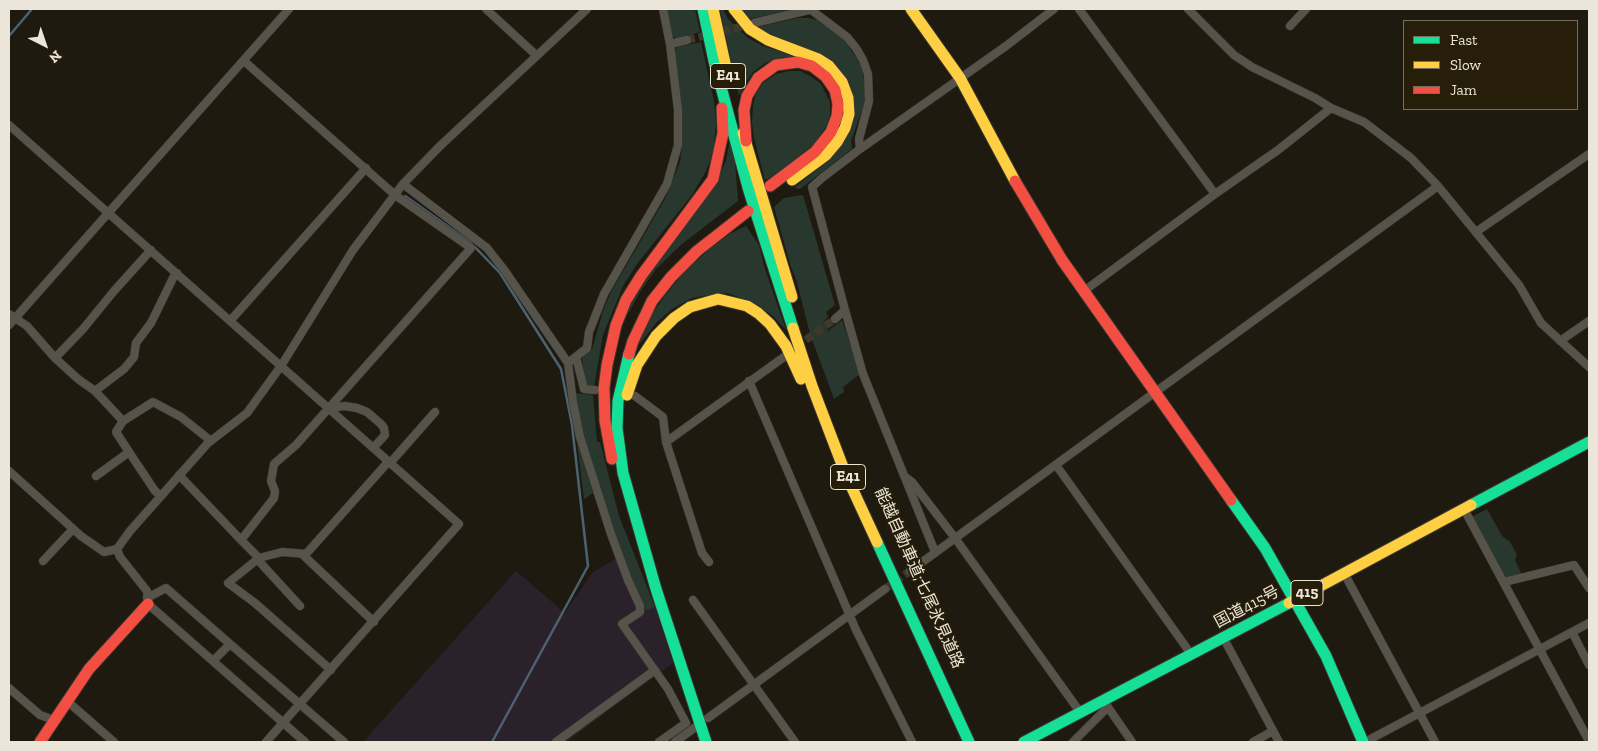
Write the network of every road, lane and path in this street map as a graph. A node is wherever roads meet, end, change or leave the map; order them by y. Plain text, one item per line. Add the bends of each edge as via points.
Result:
1 (290, 9) edge
2 (486, 9) edge
3 (587, 9) edge
4 (663, 9) edge
5 (703, 9) edge
6 (713, 9) edge
7 (734, 9) edge
8 (811, 9) edge
9 (911, 9) edge
10 (1054, 9) edge
11 (1079, 9) edge
12 (1188, 9) edge
13 (1306, 9) edge
14 (754, 23) tunnel mouth
15 (1290, 26) dead end
16 (688, 40) tunnel mouth
17 (670, 44) junction
18 (536, 55) junction
19 (244, 61) junction
20 (714, 61) junction
21 (960, 78) junction
22 (1331, 108) junction
23 (9, 125) edge
24 (746, 143) junction
25 (860, 149) junction
26 (1589, 154) edge
27 (366, 168) junction
28 (403, 184) junction
29 (1438, 186) junction
30 (1214, 194) junction
31 (395, 195) junction
32 (759, 199) junction
33 (109, 213) junction
34 (1476, 232) junction
35 (151, 250) junction
36 (177, 273) junction
37 (1084, 291) junction
38 (845, 310) junction
39 (12, 316) edge
40 (835, 319) tunnel mouth
41 (230, 321) junction
42 (1589, 321) edge
43 (9, 326) edge
44 (1560, 340) junction
45 (576, 357) junction
46 (784, 357) dead end
47 (55, 358) junction
48 (568, 363) junction
49 (280, 366) junction
50 (1589, 367) edge
51 (749, 381) junction
52 (595, 390) dead end
53 (95, 391) junction
54 (1156, 391) junction
55 (635, 396) dead end
56 (329, 408) junction
57 (435, 412) dead end
58 (123, 421) junction
59 (210, 441) junction
60 (666, 442) junction
61 (1589, 443) edge
62 (374, 447) junction
63 (129, 452) junction
64 (616, 459) junction
65 (390, 462) junction
66 (1056, 465) junction
67 (9, 472) edge
68 (179, 475) junction
69 (846, 475) junction
70 (96, 476) dead end
71 (904, 476) junction
72 (161, 496) junction
73 (1464, 509) junction
74 (73, 529) junction
75 (955, 538) junction
76 (241, 540) junction
77 (117, 549) junction
78 (935, 552) junction
79 (302, 554) junction
80 (258, 558) junction
81 (43, 561) dead end
82 (710, 562) dead end
83 (910, 571) tunnel mouth
84 (1344, 573) junction
85 (1504, 582) junction
86 (1589, 588) edge
87 (885, 589) tunnel mouth
88 (693, 600) dead end
89 (1294, 600) junction
90 (148, 601) junction
91 (300, 606) dead end
92 (851, 614) junction
93 (374, 622) junction
94 (1589, 623) edge
95 (1572, 632) junction
96 (1223, 637) junction
97 (230, 644) junction
98 (1541, 649) junction
99 (1191, 654) junction
100 (213, 661) junction
101 (1589, 665) edge
102 (331, 670) junction
103 (655, 670) junction
104 (753, 685) junction
105 (9, 688) edge
106 (66, 701) junction
107 (1106, 704) junction
108 (300, 705) junction
109 (1080, 712) junction
110 (1419, 714) junction
111 (708, 718) dead end
112 (54, 720) junction
113 (283, 723) junction
114 (697, 726) dead end
115 (1273, 731) junction
116 (971, 741) edge
117 (1028, 741) edge
118 (1589, 741) edge
119 (40, 742) edge
120 (114, 742) edge
121 (266, 742) edge
122 (305, 742) edge
123 (344, 742) edge
124 (556, 742) edge
125 (659, 742) edge
126 (675, 742) edge
127 (706, 742) edge
128 (795, 742) edge
129 (912, 742) edge
130 (1073, 742) edge
131 (1132, 742) edge
132 (1253, 742) edge
133 (1279, 742) edge
134 (1364, 742) edge
135 (1435, 742) edge

1 - 19 street
2 - 18 street
3 - 18 street
4 - 17 street
5 - 20 main road, E41
6 - 24 main road, E41
7 - 32 main road via 750,29 768,40 829,66 842,82 848,98 845,128 826,155
8 - 14 street
8 - 25 street via 856,48 868,74 869,101 859,139
9 - 21 main road
10 - 21 street
11 - 30 street
12 - 22 street via 1234,55
13 - 15 street
16 - 17 street
17 - 45 street via 678,110 678,145 667,184 604,294 586,348
18 - 28 street
19 - 27 street
19 - 33 street
20 - 32 main road, E41
20 - 64 main road via 723,133 712,179 626,300 610,346 604,388 605,421
21 - 25 street
21 - 37 main road via 1018,187
22 - 29 street via 1364,122 1394,143
22 - 30 street
23 - 33 street
24 - 32 main road, E41
24 - 32 main road via 744,110 758,78 776,66 798,62 812,66 826,77 835,90 838,104 831,132 815,152
25 - 38 street via 812,187
26 - 34 street
27 - 31 street
27 - 41 street
28 - 31 street
28 - 48 street via 488,248
29 - 34 street
29 - 54 street
30 - 37 street
31 - 49 street via 353,250
31 - 56 street via 471,248
32 - 64 main road via 671,277 642,319 633,340 618,401
32 - 69 main road, 能越自動車道;七尾氷見道路 / E41 via 802,360
32 - 116 main road, 能越自動車道;七尾氷見道路 / E41 via 840,438
33 - 35 street
33 - 39 street
34 - 44 street via 1519,285 1541,323
35 - 36 street
35 - 47 street
36 - 41 street
36 - 53 street via 151,323 136,343 134,357
37 - 54 main road
38 - 40 street
38 - 71 street via 864,374
39 - 43 street
39 - 47 street via 27,326
41 - 49 street
42 - 44 street
44 - 50 street
45 - 48 street
45 - 52 street via 584,388
46 - 51 street
47 - 53 street
48 - 103 street via 580,438 611,534 640,606 640,612 622,624
49 - 56 street
49 - 59 street via 247,413
51 - 60 street
51 - 92 street
53 - 58 street
54 - 66 street
54 - 89 main road via 1265,548
55 - 60 street via 663,417
56 - 62 street
56 - 62 street via 357,408 381,424 384,434
56 - 76 street via 274,464 271,481 274,498
57 - 65 street
58 - 59 street via 153,402 181,417
58 - 63 street via 116,432
59 - 68 street
60 - 82 street via 702,552
61 - 73 main road, 国道415号 / 415
62 - 65 street
63 - 70 street
63 - 72 street
64 - 69 main road via 627,392 636,365 656,336 674,318 690,307 718,299 747,306 779,335
64 - 127 main road
65 - 79 street via 306,554
65 - 93 street via 459,524
66 - 75 street
66 - 99 street
67 - 74 street
68 - 72 street
68 - 76 street
69 - 116 main road, 能越自動車道;七尾氷見道路 / E41
71 - 75 street
71 - 78 street
72 - 77 street
73 - 84 main road, 国道415号 / 415
73 - 85 street
74 - 77 street via 104,552
74 - 81 street
75 - 78 street
75 - 109 street
76 - 80 street
77 - 90 street via 147,591
78 - 83 street
79 - 80 street via 282,552
79 - 93 street
80 - 91 street
80 - 102 street via 228,583
84 - 89 main road, 国道415号 / 415
84 - 110 street
85 - 86 street via 1574,565
85 - 98 street
87 - 92 street
88 - 104 street
89 - 96 main road, 国道415号 / 415
89 - 134 main road via 1326,656
90 - 97 street via 166,588
90 - 100 street
90 - 106 main road via 89,669
92 - 104 street
92 - 129 street
93 - 102 street
94 - 95 street
95 - 98 street
95 - 101 street
96 - 99 main road, 国道415号 / 415
96 - 115 street
97 - 100 street
97 - 108 street
98 - 110 street
98 - 118 street
99 - 107 main road, 国道415号 / 415
100 - 113 street
102 - 108 street
103 - 124 street
103 - 125 street via 686,723
104 - 111 street
104 - 128 street
105 - 112 street via 40,715
106 - 112 main road
106 - 120 street
107 - 109 main road, 国道415号 / 415
107 - 130 street
107 - 131 street
108 - 113 street
108 - 123 street
109 - 117 main road, 国道415号 / 415
110 - 134 street
110 - 135 street
112 - 119 main road
113 - 121 street
113 - 122 street
114 - 126 street
115 - 132 street
115 - 133 street

